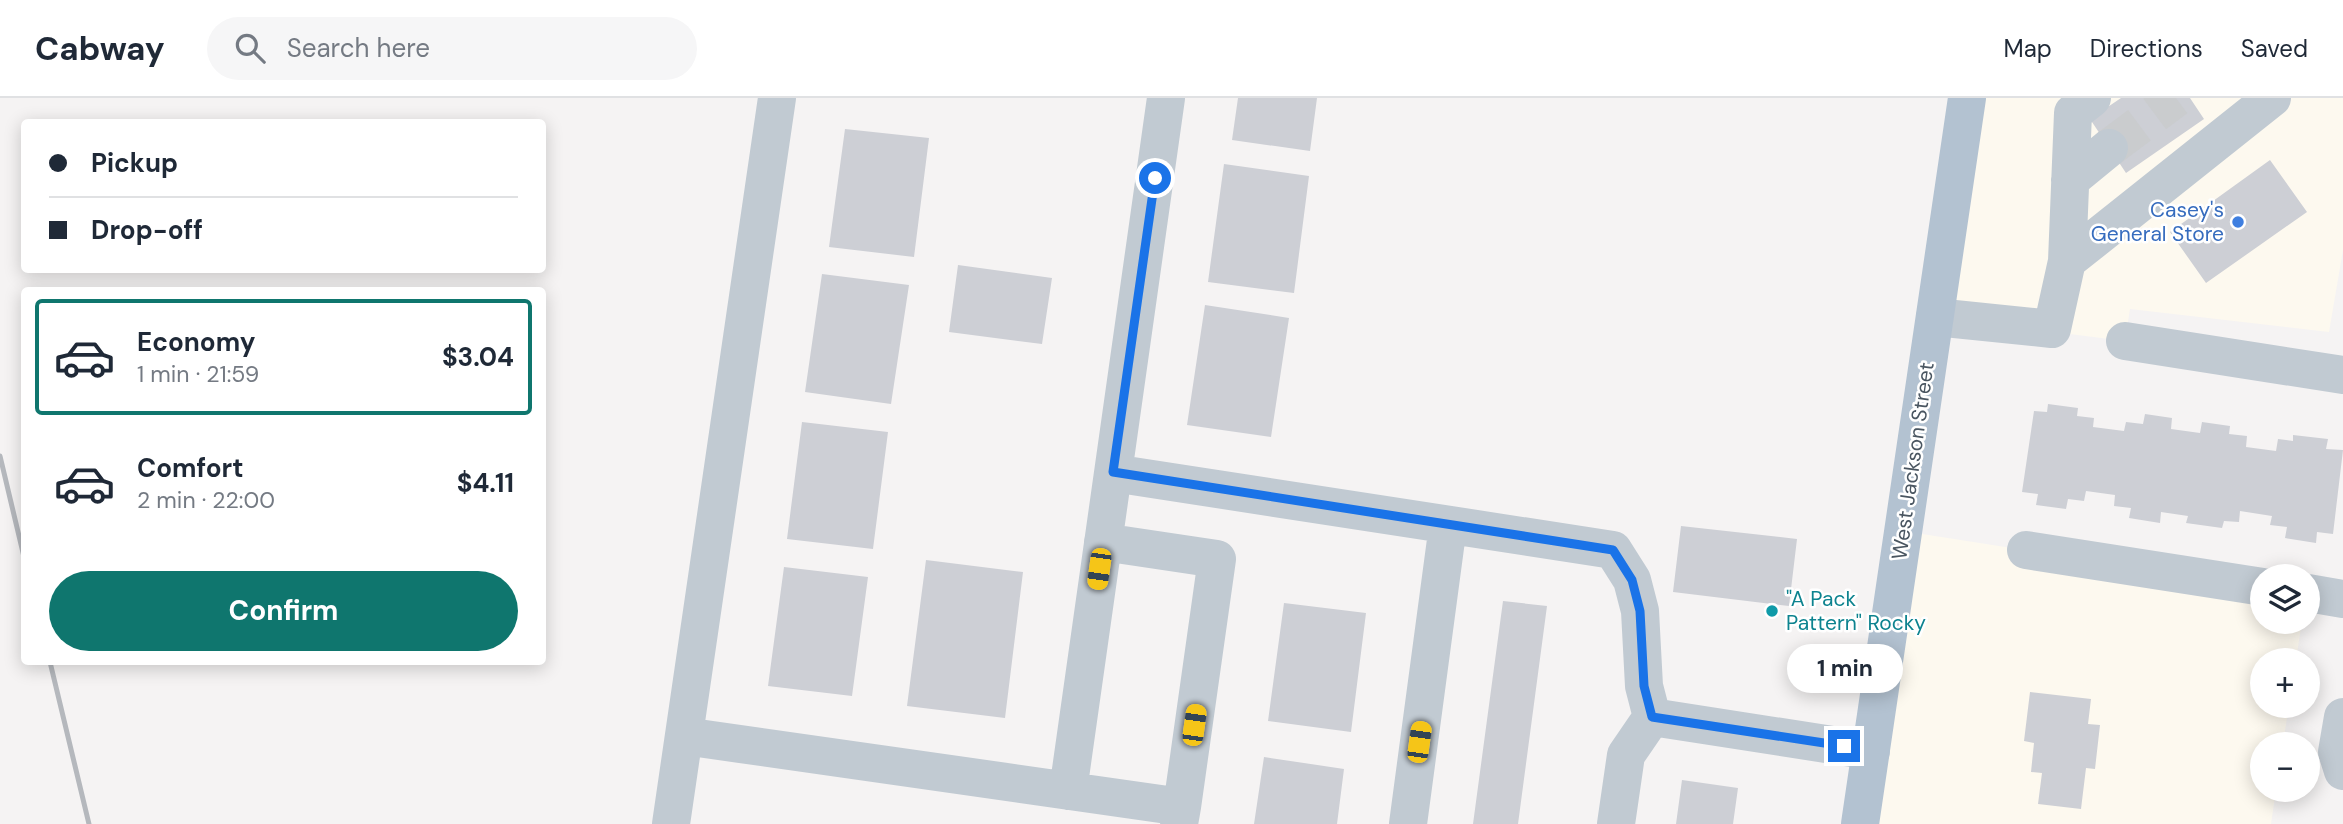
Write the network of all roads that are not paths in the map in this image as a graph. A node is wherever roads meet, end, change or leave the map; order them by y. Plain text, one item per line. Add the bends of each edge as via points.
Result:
1 (777, 98) edge
2 (1166, 98) edge
3 (1967, 98) edge
4 (2092, 98) edge
5 (2272, 98) edge
6 (2109, 148) tunnel mouth
7 (2070, 180) junction
8 (2067, 261) junction
9 (1935, 317) junction
10 (2125, 341) dead end
11 (2343, 375) edge
12 (1113, 472) junction
13 (1448, 524) junction
14 (1103, 542) junction
15 (2026, 550) dead end
16 (2250, 584) edge
17 (2320, 595) edge
18 (2343, 599) edge
19 (1652, 717) junction
20 (2343, 717) edge
21 (684, 736) junction
22 (1871, 751) junction
23 (2343, 771) edge
24 (1068, 791) junction
25 (1180, 816) edge
26 (671, 824) edge
27 (1408, 824) edge
28 (1616, 824) edge
29 (1860, 824) edge

1 - 21 lane
2 - 12 lane
3 - 9 main road, West Jackson Street
4 - 7 lane via 2073,113
5 - 8 lane
6 - 7 lane
7 - 8 lane
8 - 9 lane via 2052,329
9 - 22 main road, West Jackson Street
10 - 11 lane
12 - 13 lane
12 - 14 lane
13 - 19 lane via 1613,550 1632,580 1640,611 1644,686
13 - 27 lane
14 - 24 lane
14 - 25 lane via 1217,559
15 - 16 lane
17 - 18 lane
19 - 22 lane
19 - 28 lane via 1626,755
20 - 23 lane via 2337,752
21 - 24 lane
21 - 26 lane
22 - 29 main road, West Jackson Street
24 - 25 lane

